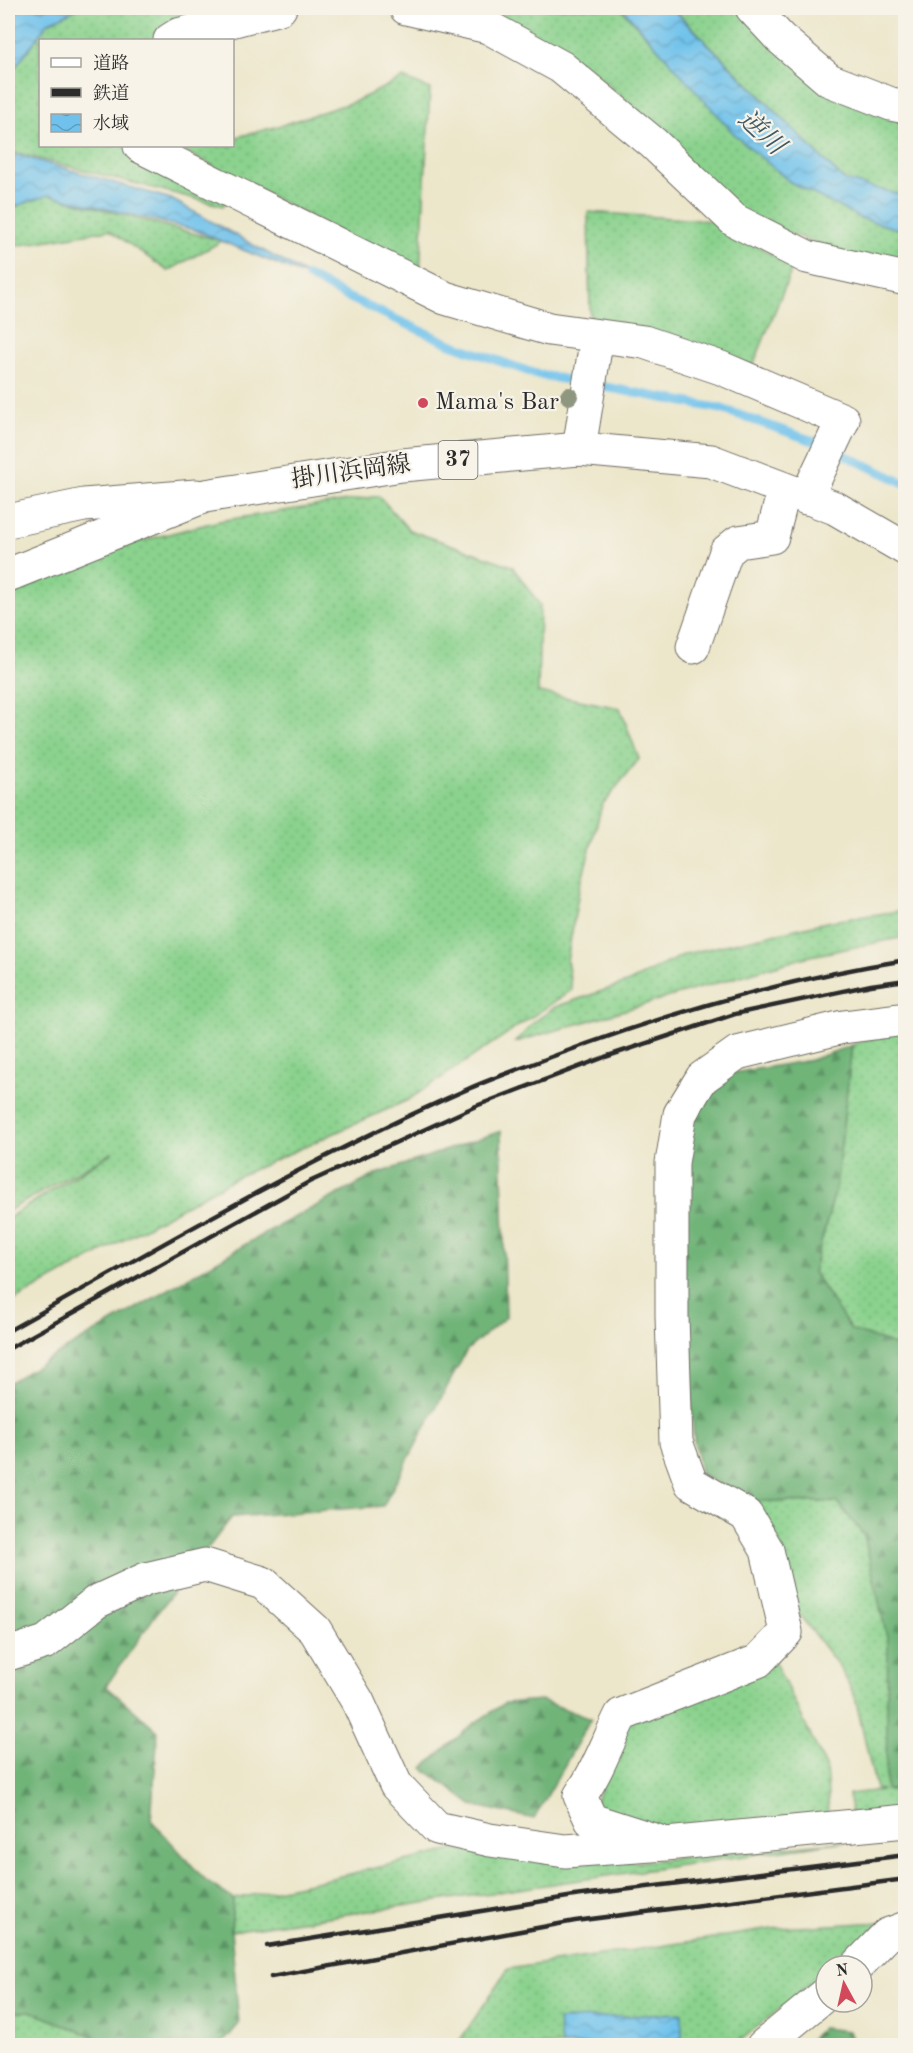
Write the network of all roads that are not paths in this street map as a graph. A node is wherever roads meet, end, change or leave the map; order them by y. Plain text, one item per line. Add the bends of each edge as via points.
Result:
1 (280, 8) edge
2 (406, 8) edge
3 (752, 8) edge
4 (172, 39) edge
5 (906, 107) edge
6 (142, 147) edge
7 (906, 279) edge
8 (595, 346) junction
9 (579, 449) junction
10 (795, 494) junction
11 (205, 496) junction
12 (8, 521) edge
13 (906, 549) edge
14 (8, 575) edge
15 (693, 647) dead end
16 (906, 1019) edge
17 (8, 1654) edge
18 (906, 1821) edge
19 (666, 1844) junction
20 (906, 1928) edge
21 (869, 1954) edge
22 (814, 2004) edge
23 (763, 2046) edge

1 - 4 street
2 - 7 street via 488,27 561,67 653,143 734,220 807,257
3 - 5 street via 829,80
6 - 8 street via 445,298
8 - 9 street
8 - 10 street via 644,342 721,368 843,420 820,467
9 - 10 street, 掛川浜岡線 / 37 via 711,461
9 - 11 street, 掛川浜岡線 / 37 via 402,465
10 - 13 street, 掛川浜岡線 / 37 via 835,508
10 - 15 street via 772,537 738,542 726,552
11 - 12 street via 84,505
11 - 14 street, 掛川浜岡線 / 37
16 - 19 street via 843,1027 737,1053 702,1078 680,1114 672,1163 676,1442 691,1483 746,1515 767,1550 786,1632 758,1661 621,1715 594,1776 580,1797 591,1820
17 - 19 street via 46,1642 96,1602 146,1579 206,1566 263,1583 315,1630 358,1702 396,1785 437,1828 565,1851
18 - 19 street
20 - 21 street via 888,1935
22 - 23 street

